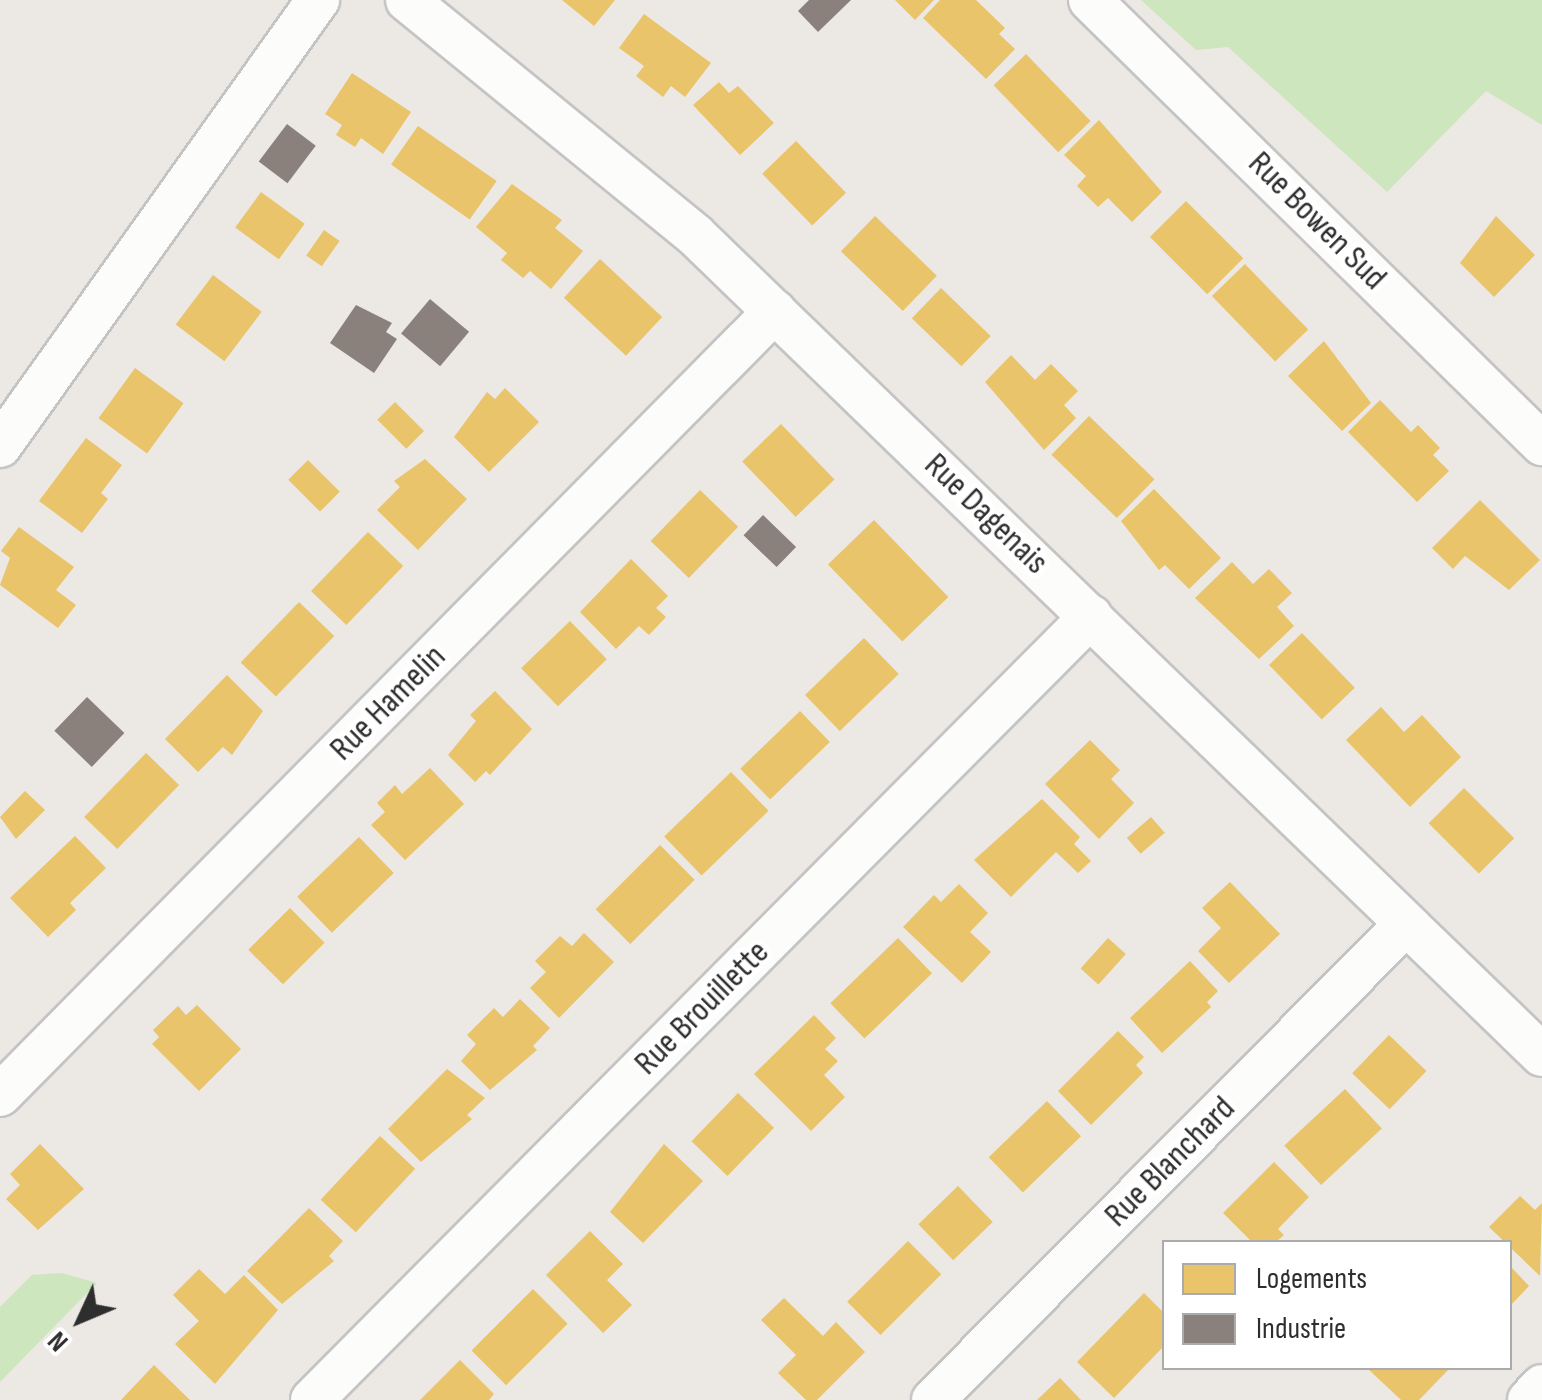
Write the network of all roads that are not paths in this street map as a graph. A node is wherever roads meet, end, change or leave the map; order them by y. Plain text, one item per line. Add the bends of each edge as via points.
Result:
1 (318, 0) edge
2 (407, 0) edge
3 (1090, 0) edge
4 (776, 311) junction
5 (1542, 444) edge
6 (0, 446) edge
7 (1091, 616) junction
8 (1406, 924) junction
9 (1542, 1055) edge
10 (0, 1095) edge
11 (1542, 1386) edge
12 (312, 1400) edge
13 (933, 1400) edge
14 (1528, 1400) edge

1 - 6 street
2 - 4 street, Rue Dagenais via 586,141
3 - 5 street, Rue Bowen Sud
4 - 7 street, Rue Dagenais
4 - 10 street, Rue Hamelin
7 - 8 street, Rue Dagenais
7 - 12 street, Rue Brouillette
8 - 9 street, Rue Dagenais
8 - 13 street, Rue Blanchard
11 - 14 street

